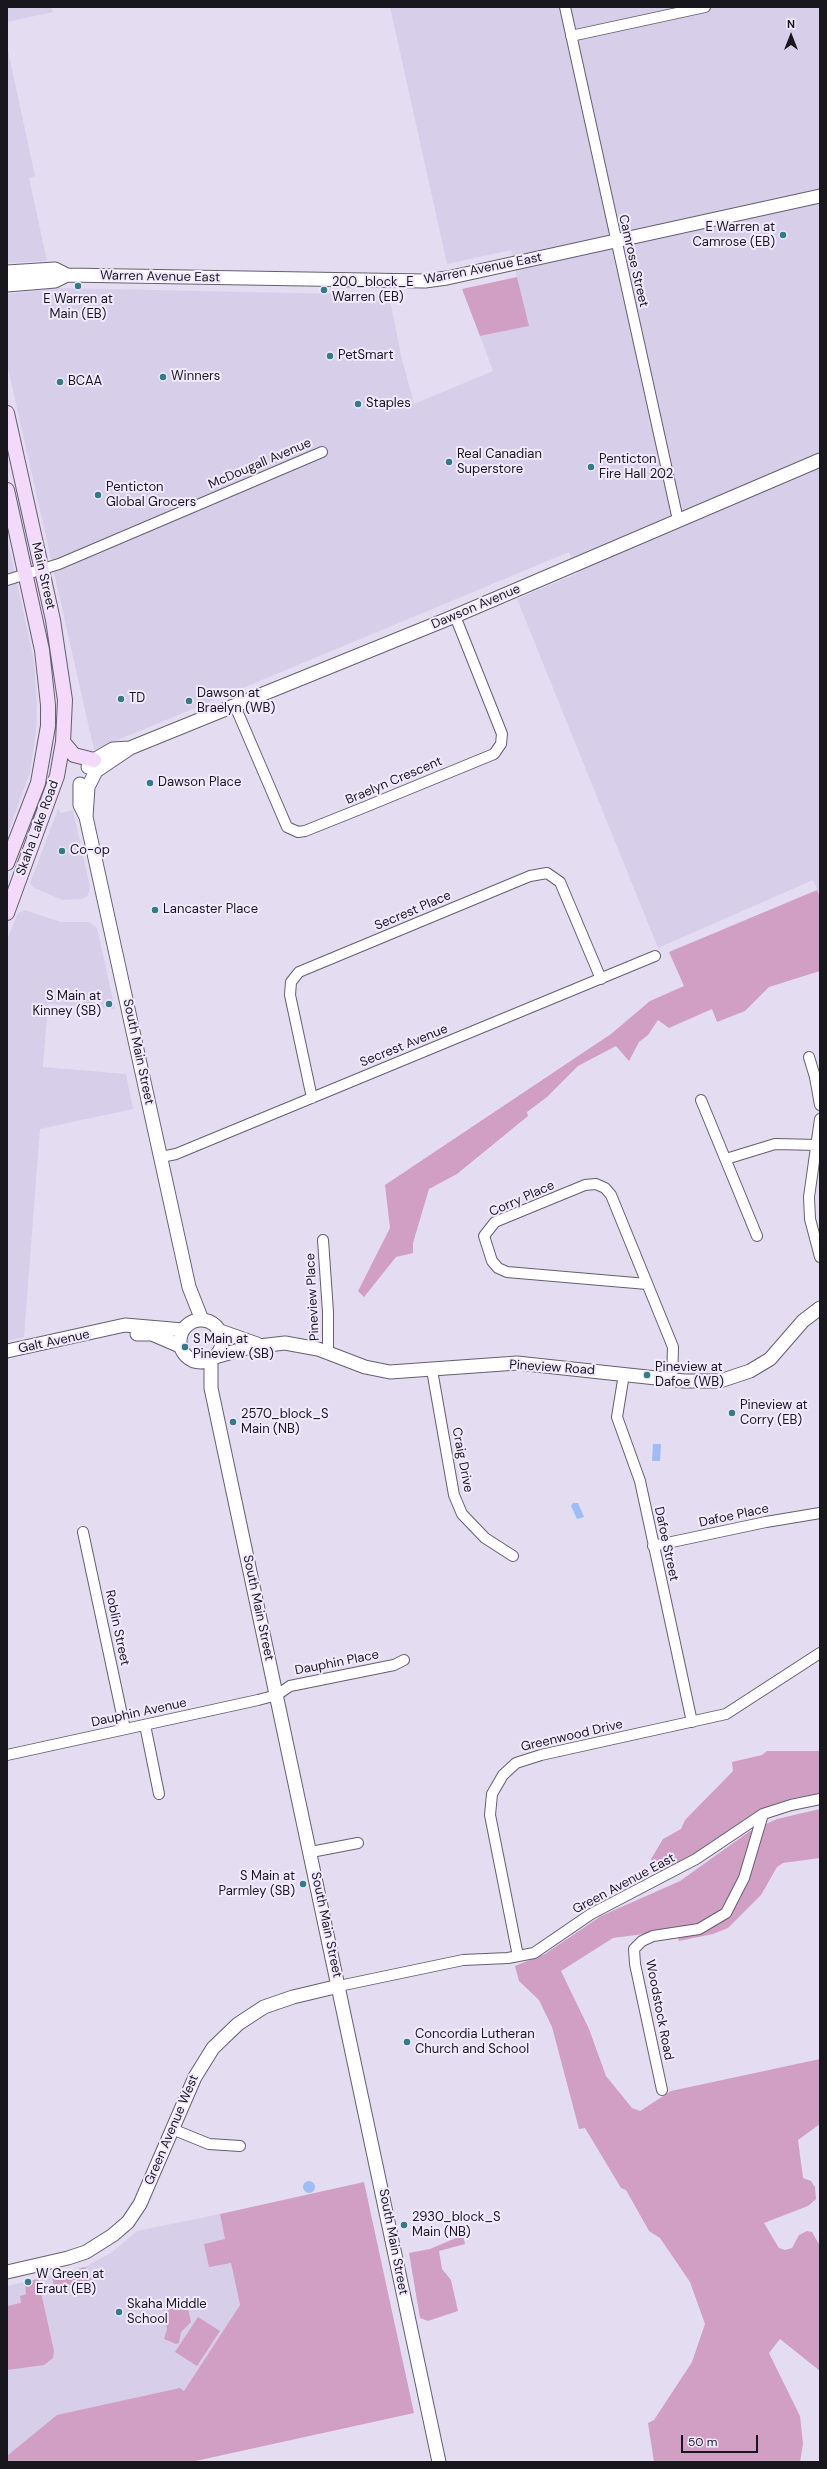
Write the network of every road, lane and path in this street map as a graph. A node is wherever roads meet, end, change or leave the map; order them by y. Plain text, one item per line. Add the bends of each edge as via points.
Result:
1 (565, 7) edge
2 (705, 7) edge
3 (571, 36) junction
4 (820, 196) edge
5 (616, 241) junction
6 (7, 272) edge
7 (67, 275) junction
8 (7, 285) edge
9 (7, 413) edge
10 (322, 452) dead end
11 (820, 460) edge
12 (7, 490) edge
13 (678, 520) junction
14 (42, 569) junction
15 (26, 574) junction
16 (7, 580) edge
17 (455, 616) junction
18 (235, 706) junction
19 (63, 742) junction
20 (44, 755) joint
21 (93, 765) junction
22 (7, 863) edge
23 (11, 891) edge
24 (7, 913) edge
25 (655, 956) dead end
26 (601, 979) junction
27 (809, 1057) dead end
28 (312, 1098) junction
29 (701, 1100) dead end
30 (820, 1105) edge
31 (820, 1119) edge
32 (817, 1146) junction
33 (162, 1157) junction
34 (726, 1159) junction
35 (757, 1236) dead end
36 (323, 1240) dead end
37 (820, 1258) edge
38 (646, 1284) junction
39 (189, 1287) junction
40 (820, 1308) edge
41 (202, 1320) junction
42 (184, 1328) junction
43 (220, 1331) junction
44 (101, 1332) junction
45 (261, 1345) junction
46 (180, 1346) junction
47 (7, 1352) edge
48 (328, 1353) junction
49 (213, 1358) junction
50 (194, 1362) junction
51 (432, 1370) junction
52 (624, 1374) junction
53 (672, 1380) junction
54 (211, 1388) junction
55 (820, 1513) edge
56 (83, 1532) dead end
57 (653, 1546) junction
58 (513, 1556) dead end
59 (820, 1653) edge
60 (404, 1660) dead end
61 (277, 1695) junction
62 (692, 1722) junction
63 (145, 1725) junction
64 (125, 1729) junction
65 (7, 1755) edge
66 (159, 1794) dead end
67 (820, 1799) edge
68 (763, 1814) junction
69 (358, 1843) dead end
70 (311, 1852) junction
71 (518, 1956) junction
72 (339, 1986) junction
73 (662, 2090) dead end
74 (172, 2129) junction
75 (240, 2146) dead end
76 (7, 2272) edge
77 (439, 2462) edge

1 - 3 street, Camrose Street
2 - 3 street
3 - 5 street, Camrose Street
4 - 5 street, Warren Avenue East
5 - 7 street, Warren Avenue East via 425,281
5 - 13 street, Camrose Street
6 - 7 street, Warren Avenue East via 55,270
7 - 8 street, Warren Avenue East via 55,280
9 - 14 main road, Main Street
10 - 14 street, McDougall Avenue
11 - 13 street, Dawson Avenue
12 - 15 main road, Main Street
13 - 17 street, Dawson Avenue
14 - 15 street, McDougall Avenue
14 - 19 main road, Main Street via 53,620 65,700
15 - 16 street, McDougall Avenue
15 - 20 main road, Main Street via 47,684 48,726
17 - 18 street, Dawson Avenue
17 - 18 street, Braelyn Crescent via 502,734 501,744 494,754 360,810 305,831 298,832 287,827
18 - 21 street, Dawson Avenue via 130,748 113,749
19 - 21 main road via 74,755
19 - 23 main road, Skaha Lake Road via 51,796
20 - 22 main road, Skaha Lake Road via 38,783
21 - 33 street, South Main Street via 80,784 78,794 86,817
23 - 24 main road, Skaha Lake Road
25 - 26 street, Secrest Avenue
26 - 28 street, Secrest Avenue
26 - 28 street, Secrest Place via 560,882 547,873 515,882 299,972 291,982 290,996
27 - 30 street
28 - 33 street, Secrest Avenue via 176,1154
29 - 34 street
31 - 32 street
32 - 34 street via 775,1144
32 - 37 street via 809,1197 810,1219
33 - 39 street, South Main Street
34 - 35 street
36 - 48 street, Pineview Place
38 - 38 street, Corry Place via 611,1195 605,1188 596,1184 585,1185 495,1222 484,1236 492,1261 498,1268 507,1272
38 - 53 street, Corry Place via 673,1347
39 - 41 street, South Main Street
39 - 42 street, South Main Street
40 - 53 street, Pineview Road via 803,1321 770,1359 750,1371 720,1381
41 - 42 street
41 - 43 street via 212,1323
42 - 44 street, Galt Avenue via 125,1325
42 - 46 street
43 - 45 street, Pineview Road via 234,1338
43 - 49 street via 221,1348
44 - 46 street, Galt Avenue via 152,1334
44 - 47 street, Galt Avenue
45 - 48 street, Pineview Road via 300,1345
45 - 49 street, Pineview Road
46 - 50 street via 185,1356
48 - 51 street, Pineview Road via 380,1371
49 - 50 street
49 - 54 street, South Main Street
50 - 54 street, South Main Street
51 - 52 street, Pineview Road via 517,1363
51 - 58 street, Craig Drive via 454,1495 462,1514 485,1538
52 - 53 street, Pineview Road
52 - 57 street, Dafoe Street via 617,1417 640,1481
54 - 61 street, South Main Street
55 - 57 street, Dafoe Place
56 - 64 street, Roblin Street
57 - 62 street, Dafoe Street
59 - 62 street, Greenwood Drive via 726,1714
60 - 61 street, Dauphin Place via 394,1665 290,1686
61 - 63 street, Dauphin Avenue
61 - 70 street, South Main Street
62 - 71 street, Greenwood Drive via 541,1755 516,1763 503,1775 492,1794 490,1815
63 - 64 street, Dauphin Avenue
63 - 66 street
64 - 65 street, Dauphin Avenue
67 - 68 street, Green Avenue East
68 - 71 street, Green Avenue East via 696,1859 591,1914 534,1953
68 - 73 street, Woodstock Road via 744,1878 726,1913 699,1929 653,1936 642,1941 634,1950
69 - 70 street
70 - 72 street, South Main Street
71 - 72 street, Green Avenue East via 463,1960
72 - 74 street, Green Avenue West via 278,2001 238,2024 205,2059
72 - 77 street, South Main Street
74 - 75 street via 209,2144
74 - 76 street, Green Avenue West via 140,2204 128,2222 113,2235 86,2252

